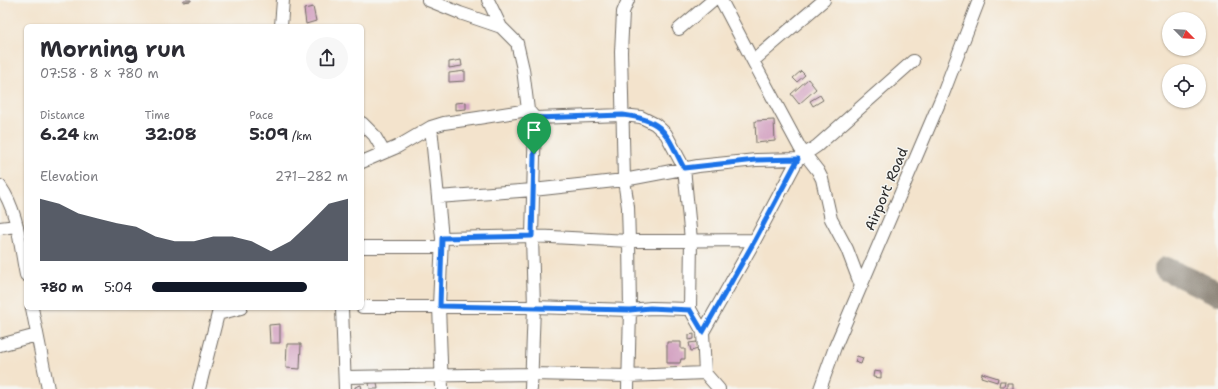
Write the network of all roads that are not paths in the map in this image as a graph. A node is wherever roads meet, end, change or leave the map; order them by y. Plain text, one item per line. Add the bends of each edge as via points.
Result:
1 (283, 0) edge
2 (428, 0) edge
3 (488, 0) edge
4 (628, 0) edge
5 (713, 0) edge
6 (721, 0) edge
7 (824, 0) edge
8 (979, 0) edge
9 (281, 24) edge
10 (501, 27) junction
11 (679, 29) dead end
12 (752, 61) junction
13 (913, 61) dead end
14 (531, 114) junction
15 (623, 115) junction
16 (364, 125) edge
17 (431, 127) junction
18 (384, 152) junction
19 (802, 157) junction
20 (364, 161) edge
21 (684, 168) junction
22 (624, 180) junction
23 (0, 186) edge
24 (533, 190) junction
25 (438, 197) junction
26 (17, 226) junction
27 (0, 228) edge
28 (532, 236) junction
29 (690, 240) junction
30 (755, 240) junction
31 (629, 241) junction
32 (442, 242) junction
33 (364, 247) edge
34 (24, 264) edge
35 (861, 286) junction
36 (440, 306) junction
37 (364, 307) edge
38 (534, 307) junction
39 (32, 310) edge
40 (342, 310) edge
41 (630, 310) junction
42 (690, 310) junction
43 (219, 311) edge
44 (703, 332) junction
45 (37, 335) junction
46 (0, 345) edge
47 (705, 373) junction
48 (531, 374) junction
49 (441, 376) junction
50 (628, 376) junction
51 (345, 383) edge
52 (48, 389) edge
53 (199, 389) edge
54 (442, 389) edge
55 (531, 389) edge
56 (628, 389) edge
57 (719, 389) edge
58 (820, 389) edge

1 - 9 street
2 - 10 street
3 - 10 street
4 - 15 street via 622,12
5 - 11 street
6 - 12 street
7 - 12 street
8 - 35 street, Airport Road via 943,94
10 - 14 street via 516,43 524,69
12 - 19 street
13 - 19 street
14 - 15 street
14 - 17 street via 478,118
14 - 24 street
15 - 21 street via 641,117 655,124 666,134
15 - 22 street
16 - 18 street via 374,135
17 - 18 street
17 - 25 street
18 - 20 street
19 - 21 street
19 - 30 street
19 - 35 street via 822,178 832,219
21 - 22 street
21 - 29 street
22 - 24 street
22 - 31 street
23 - 26 street via 10,202
24 - 25 street
24 - 28 street
25 - 32 street
26 - 27 street
26 - 34 street
28 - 31 street
28 - 32 street
28 - 38 street
29 - 30 street
29 - 31 street
29 - 42 street
30 - 44 street
31 - 41 street
32 - 33 street
32 - 36 street
35 - 58 street, Airport Road
36 - 37 street
36 - 38 street
36 - 49 street
38 - 41 street
38 - 48 street
39 - 45 street
40 - 51 street
41 - 42 street
41 - 50 street
42 - 44 street
43 - 53 street
44 - 47 street
45 - 46 street
45 - 52 street
47 - 50 street
47 - 57 street
48 - 49 street
48 - 50 street
48 - 55 street
49 - 51 street
49 - 54 street
50 - 56 street

